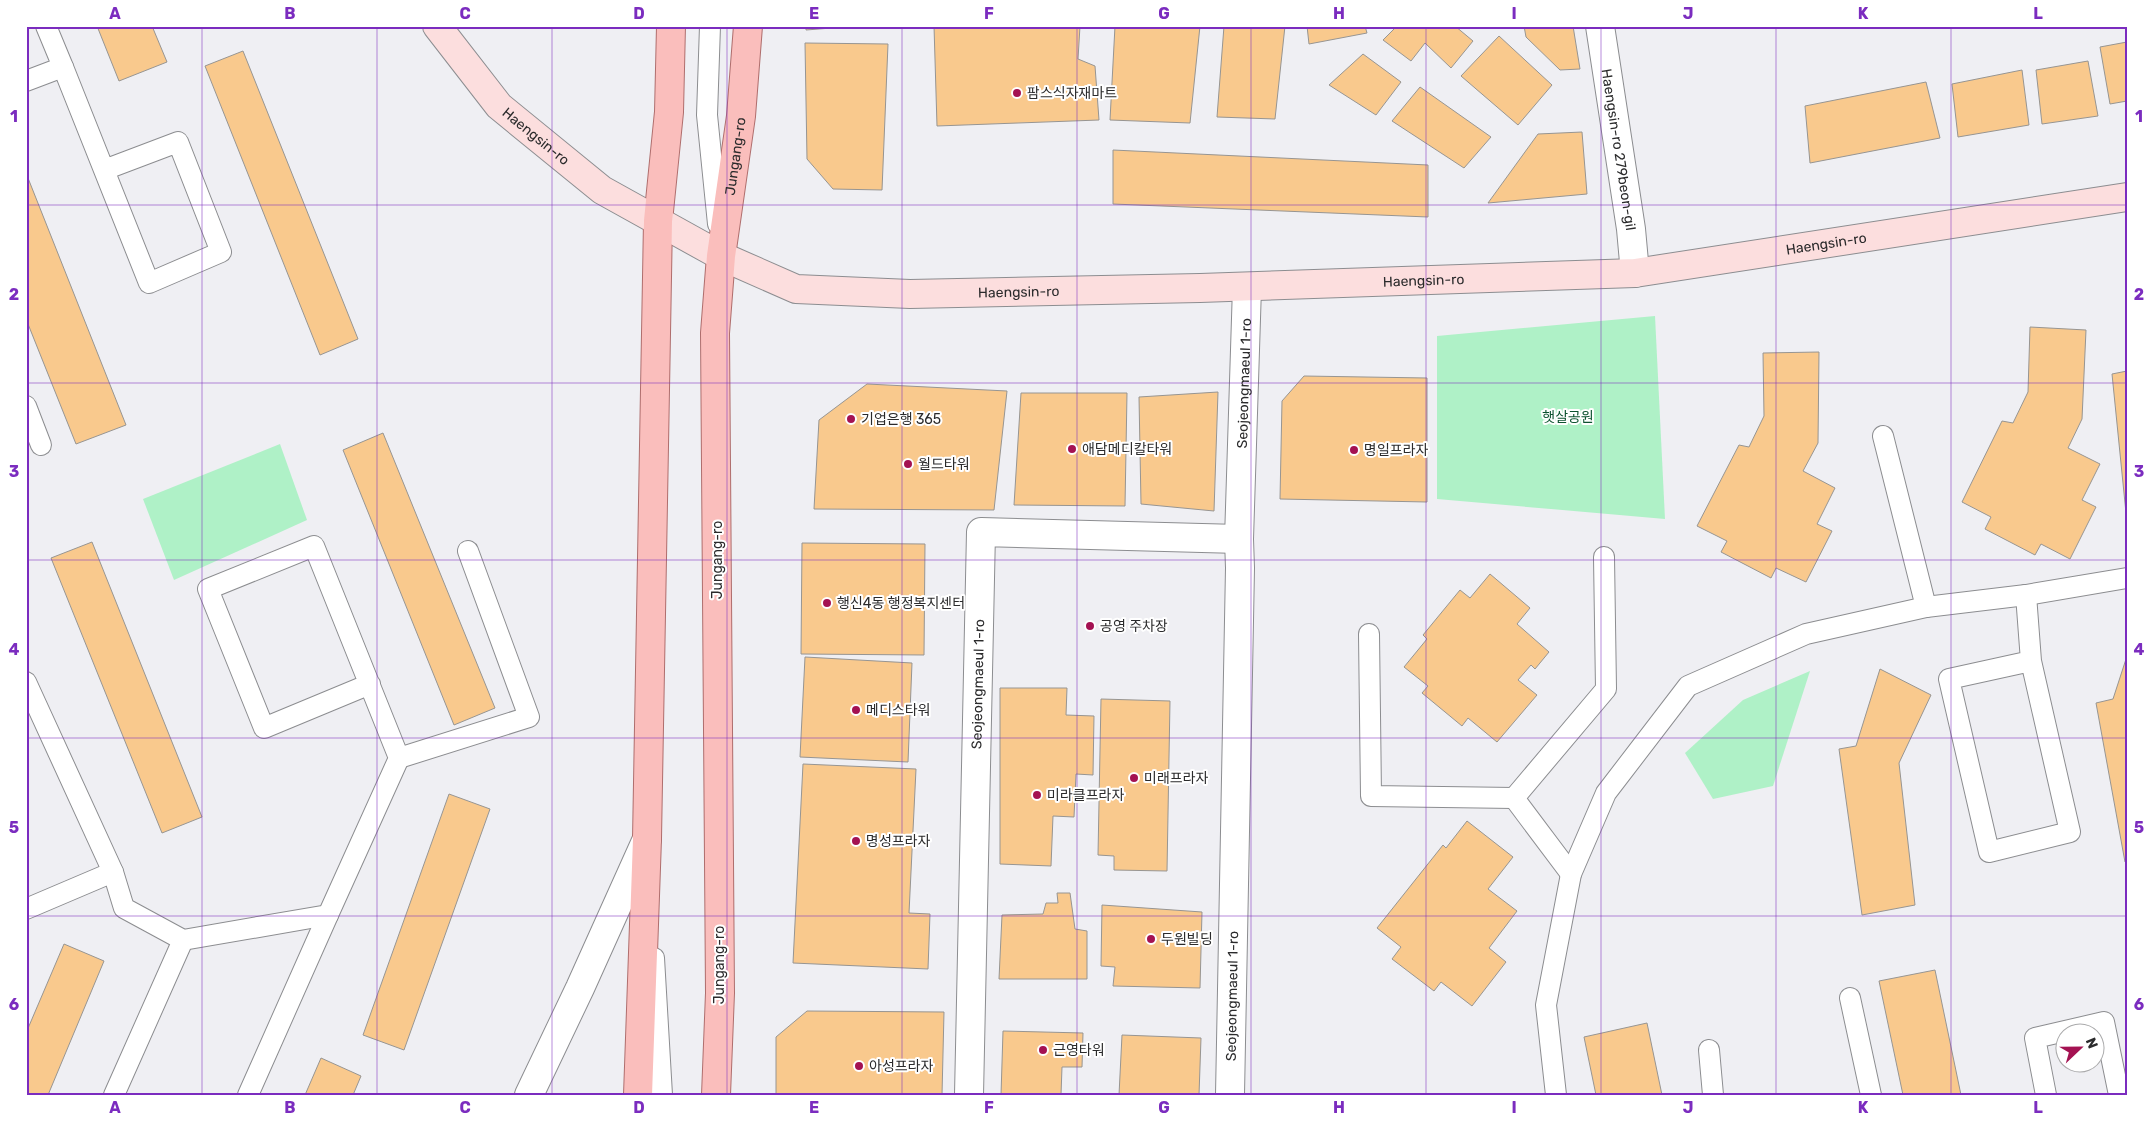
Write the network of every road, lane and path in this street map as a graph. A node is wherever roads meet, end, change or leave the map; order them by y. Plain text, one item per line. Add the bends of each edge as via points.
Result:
1 (46, 26) edge
2 (437, 26) edge
3 (671, 26) edge
4 (710, 26) edge
5 (748, 26) edge
6 (1600, 26) edge
7 (63, 67) junction
8 (26, 81) edge
9 (104, 170) junction
10 (2127, 197) edge
11 (658, 221) junction
12 (721, 256) junction
13 (1635, 273) junction
14 (1247, 287) junction
15 (26, 406) edge
16 (1883, 436) dead end
17 (42, 445) dead end
18 (1239, 539) junction
19 (468, 551) dead end
20 (1604, 557) dead end
21 (2127, 578) edge
22 (2026, 595) junction
23 (1926, 607) junction
24 (1370, 634) dead end
25 (2031, 661) junction
26 (26, 682) edge
27 (370, 684) junction
28 (399, 758) junction
29 (1514, 798) junction
30 (647, 839) junction
31 (113, 872) junction
32 (1571, 874) junction
33 (26, 909) edge
34 (328, 915) junction
35 (183, 940) junction
36 (1850, 998) dead end
37 (1709, 1050) dead end
38 (114, 1095) edge
39 (248, 1095) edge
40 (529, 1095) edge
41 (638, 1095) edge
42 (662, 1095) edge
43 (716, 1095) edge
44 (969, 1095) edge
45 (1230, 1095) edge
46 (1556, 1095) edge
47 (1713, 1095) edge
48 (1871, 1095) edge
49 (2046, 1095) edge
50 (2119, 1095) edge

1 - 7 lane
2 - 11 main road, Haengsin-ro via 499,106 602,190
3 - 11 main road via 669,112
4 - 12 lane via 707,115
5 - 12 main road, Jungang-ro via 741,116
6 - 13 street, Haengsin-ro 279beon-gil
7 - 8 lane
7 - 9 lane
9 - 9 lane via 149,283 221,252 178,142
10 - 13 main road, Haengsin-ro
11 - 12 main road, Haengsin-ro
11 - 30 main road
12 - 14 main road, Haengsin-ro via 796,289 910,294
12 - 43 main road, Jungang-ro via 715,333 720,993
13 - 14 main road, Haengsin-ro
14 - 18 street, Seojeongmaeul 1-ro
15 - 17 lane
16 - 23 lane
18 - 44 street, Seojeongmaeul 1-ro via 981,532
18 - 45 street, Seojeongmaeul 1-ro
19 - 28 lane via 529,717
20 - 29 lane via 1606,689
21 - 22 lane
22 - 23 lane
22 - 25 lane
23 - 32 lane via 1806,634 1688,686 1606,793
24 - 29 lane via 1371,796
25 - 25 lane via 2070,832 1989,852 1949,679
26 - 31 lane
27 - 27 lane via 314,546 208,589 264,728
27 - 28 lane
28 - 34 lane
29 - 32 lane
30 - 40 street
30 - 41 main road
30 - 42 lane
31 - 33 lane
31 - 35 lane via 124,908
32 - 46 lane via 1546,1006
34 - 35 lane
34 - 39 lane
35 - 38 lane
36 - 48 lane
37 - 47 lane
49 - 50 lane via 2035,1038 2104,1022

